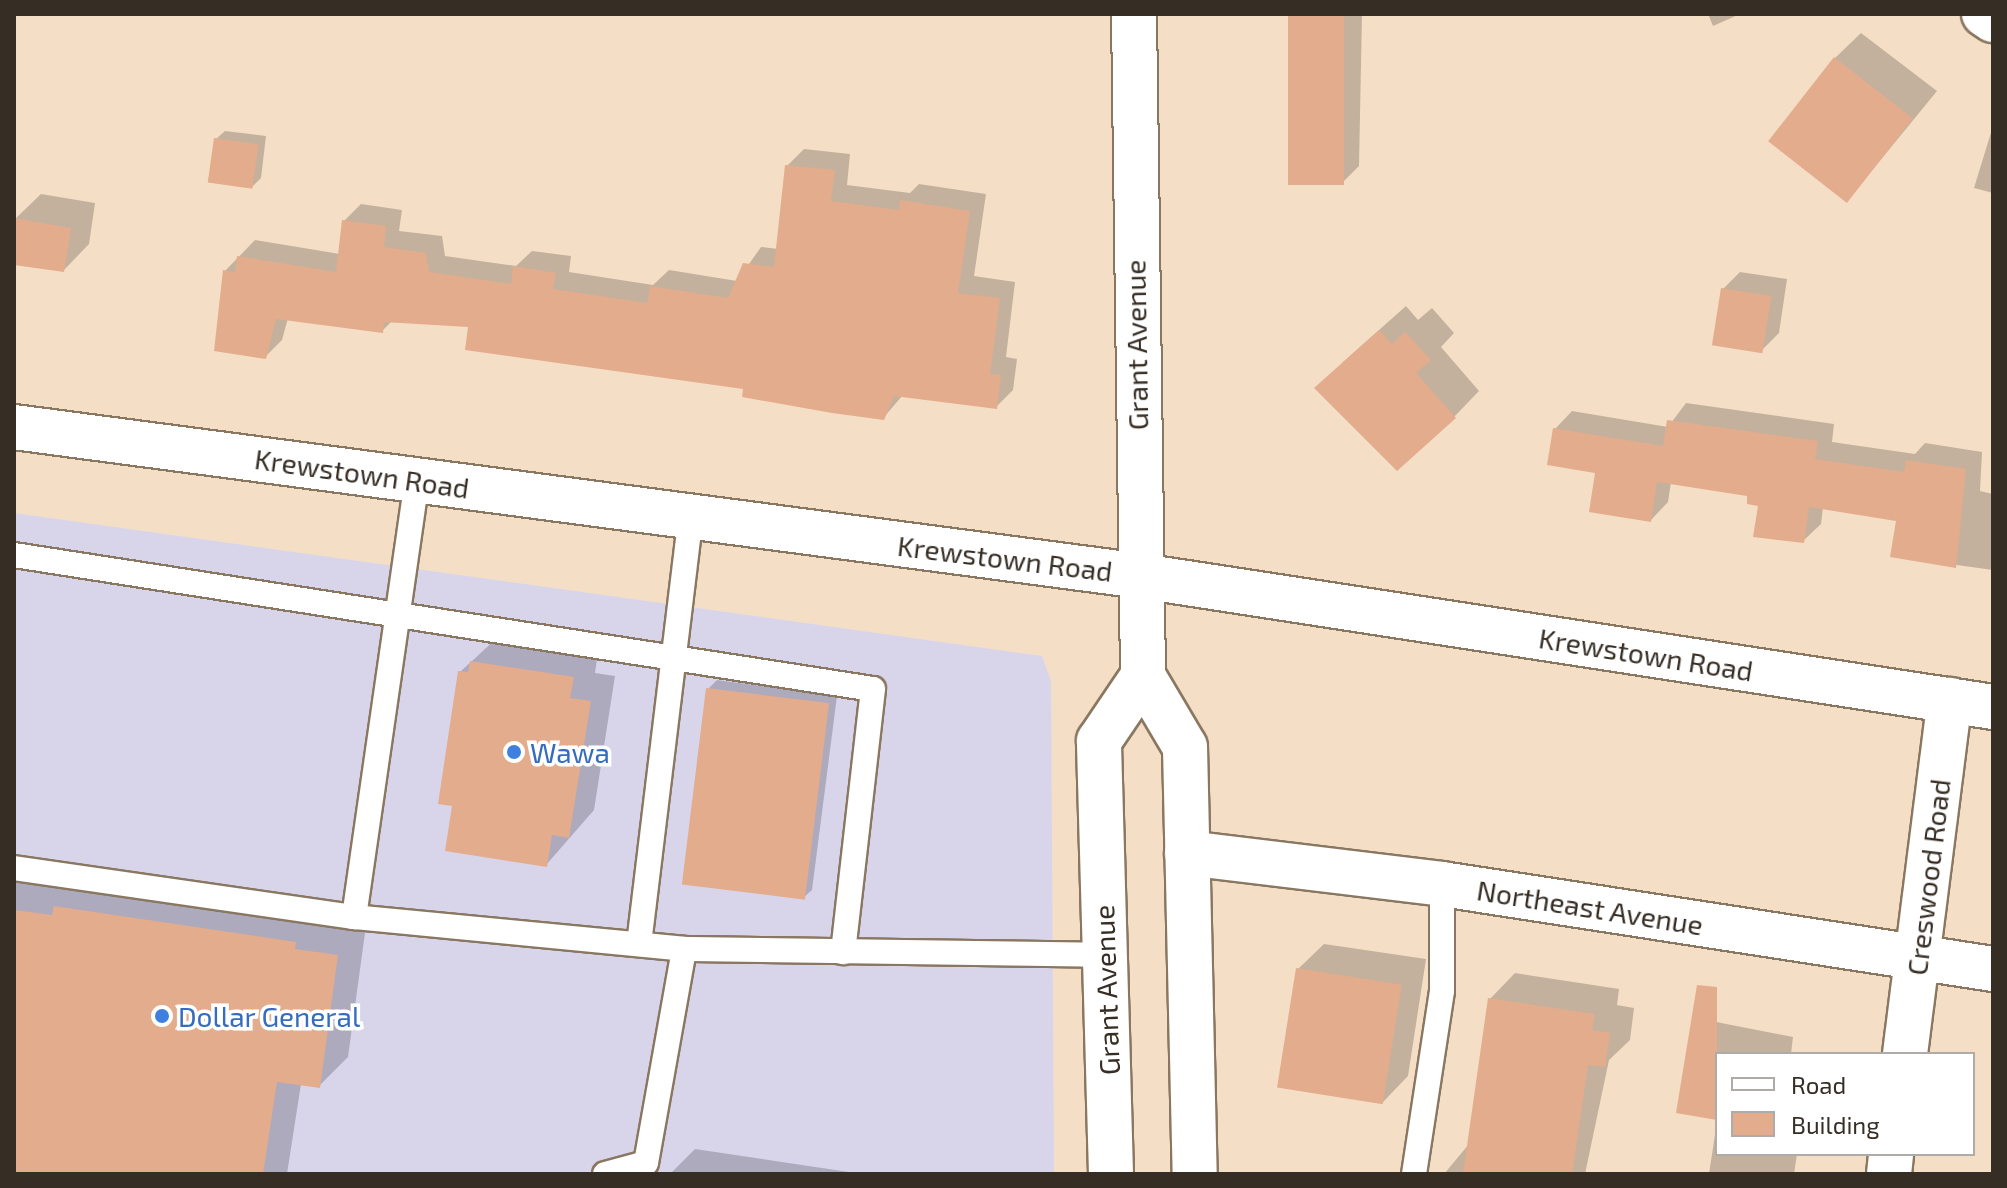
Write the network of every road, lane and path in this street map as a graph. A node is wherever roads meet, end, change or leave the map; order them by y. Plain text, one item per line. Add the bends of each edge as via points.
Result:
1 (1134, 14) edge
2 (1984, 14) edge
3 (1993, 20) edge
4 (14, 427) edge
5 (417, 481) junction
6 (691, 517) junction
7 (14, 555) edge
8 (1141, 576) junction
9 (399, 611) junction
10 (674, 657) junction
11 (1143, 676) junction
12 (1950, 700) junction
13 (1993, 707) edge
14 (1187, 853) junction
15 (14, 868) edge
16 (1442, 884) junction
17 (354, 917) junction
18 (639, 944) junction
19 (684, 949) junction
20 (843, 952) junction
21 (1106, 955) junction
22 (1918, 958) junction
23 (1993, 969) edge
24 (1905, 1052) edge
25 (605, 1174) edge
26 (1111, 1174) edge
27 (1195, 1174) edge
28 (1414, 1174) edge

1 - 8 street, Grant Avenue
2 - 3 street
4 - 5 street, Krewstown Road
5 - 6 street, Krewstown Road
5 - 9 lane
6 - 8 street, Krewstown Road
6 - 10 lane
7 - 9 lane
8 - 11 street, Grant Avenue
8 - 12 street, Krewstown Road
9 - 10 lane
9 - 17 lane
10 - 18 lane
10 - 20 lane via 873,689
11 - 14 street, Grant Avenue via 1185,747
11 - 21 street, Grant Avenue via 1099,741
12 - 13 street, Krewstown Road
12 - 22 street, Creswood Road
14 - 16 street, Northeast Avenue
14 - 27 street, Grant Avenue
15 - 17 lane
16 - 22 street, Northeast Avenue
16 - 28 lane via 1442,991
17 - 18 lane
18 - 19 lane
19 - 20 lane
19 - 25 lane via 646,1163
20 - 21 lane
21 - 26 street, Grant Avenue
22 - 23 street, Northeast Avenue
22 - 24 street, Creswood Road

